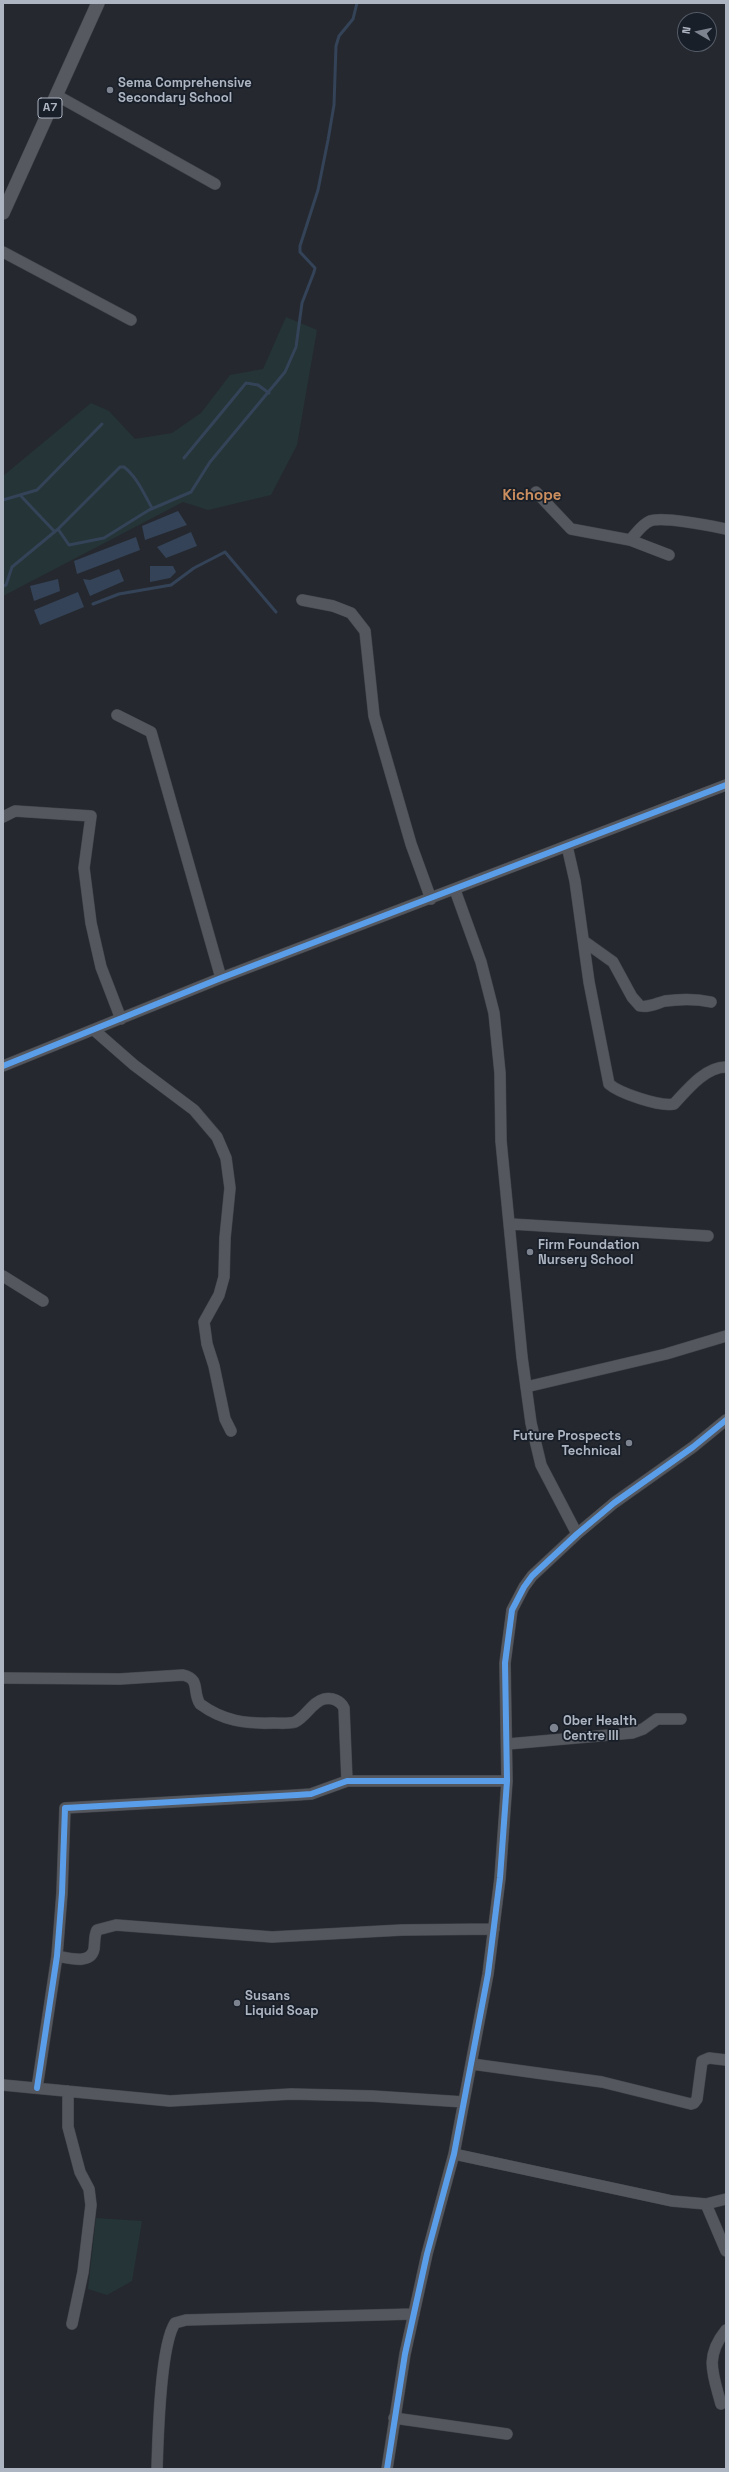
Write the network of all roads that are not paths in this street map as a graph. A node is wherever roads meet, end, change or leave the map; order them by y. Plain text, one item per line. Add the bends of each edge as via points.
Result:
1 (98, 3) edge
2 (56, 95) junction
3 (215, 184) dead end
4 (3, 212) edge
5 (3, 252) edge
6 (131, 320) dead end
7 (536, 492) dead end
8 (726, 529) edge
9 (630, 540) junction
10 (669, 555) dead end
11 (302, 600) dead end
12 (117, 715) dead end
13 (726, 785) edge
14 (3, 817) edge
15 (567, 846) junction
16 (455, 890) junction
17 (431, 899) junction
18 (585, 942) junction
19 (220, 978) junction
20 (711, 1002) dead end
21 (121, 1019) junction
22 (94, 1030) junction
23 (3, 1066) edge
24 (726, 1067) edge
25 (511, 1224) junction
26 (708, 1236) dead end
27 (3, 1276) edge
28 (43, 1301) dead end
29 (726, 1336) edge
30 (526, 1387) junction
31 (726, 1420) edge
32 (231, 1431) dead end
33 (577, 1534) junction
34 (3, 1678) edge
35 (681, 1719) dead end
36 (508, 1744) junction
37 (507, 1781) junction
38 (347, 1782) junction
39 (494, 1929) junction
40 (56, 1956) junction
41 (726, 2060) edge
42 (472, 2064) junction
43 (3, 2085) edge
44 (37, 2088) junction
45 (68, 2091) junction
46 (464, 2102) junction
47 (454, 2154) junction
48 (726, 2199) edge
49 (706, 2204) junction
50 (726, 2251) edge
51 (414, 2314) junction
52 (72, 2324) dead end
53 (726, 2330) edge
54 (721, 2404) dead end
55 (394, 2418) junction
56 (507, 2434) dead end
57 (157, 2469) edge
58 (387, 2469) edge

1 - 2 main road, A7
2 - 3 street
2 - 4 main road, A7
5 - 6 street
7 - 9 street via 571,529
8 - 9 street via 654,520
9 - 10 street via 636,545
11 - 17 street via 333,606 351,613 365,631 374,716 411,844
12 - 19 street via 151,732
13 - 15 street
14 - 21 street via 15,811 91,816 84,868 91,923 100,967
15 - 16 street
15 - 18 street via 576,881
16 - 17 street
16 - 25 street via 481,962 494,1013 500,1073 502,1141
17 - 19 street
18 - 20 street via 613,962 632,997 640,1006 667,1001
18 - 24 street via 588,982 605,1056 607,1079 613,1088 659,1104 674,1104 700,1078
19 - 21 street
21 - 22 street
22 - 23 street
22 - 32 street via 134,1065 194,1110 217,1137 226,1158 230,1188 224,1277 219,1295 204,1322 225,1419
25 - 26 street
25 - 30 street
27 - 28 street
29 - 30 street via 666,1354
30 - 33 street via 541,1465
31 - 33 street via 693,1447 614,1503
33 - 36 street via 532,1576 512,1610 504,1663
34 - 38 street via 34,1680 188,1676 195,1682 200,1704 227,1719 241,1723 294,1722 319,1701 330,1698 338,1700 344,1708
35 - 36 street via 657,1719 632,1733
36 - 37 street
37 - 38 street
37 - 39 street
38 - 40 street via 310,1794 65,1808 62,1893
39 - 40 street via 396,1930 272,1937 116,1925 97,1930 93,1953 88,1957 79,1959
39 - 42 street
40 - 44 street
41 - 42 street via 709,2058 702,2061 697,2099 691,2104 602,2082
42 - 46 street
43 - 44 street
44 - 45 street
45 - 46 street via 170,2100 291,2094
45 - 52 street via 68,2127 80,2172 89,2189 90,2205 83,2272
46 - 47 street
47 - 49 street via 643,2196
47 - 51 street
48 - 49 street
49 - 50 street
51 - 55 street
51 - 57 street via 186,2320 175,2323 162,2386
53 - 54 street via 712,2353 711,2366
55 - 56 street
55 - 58 street

